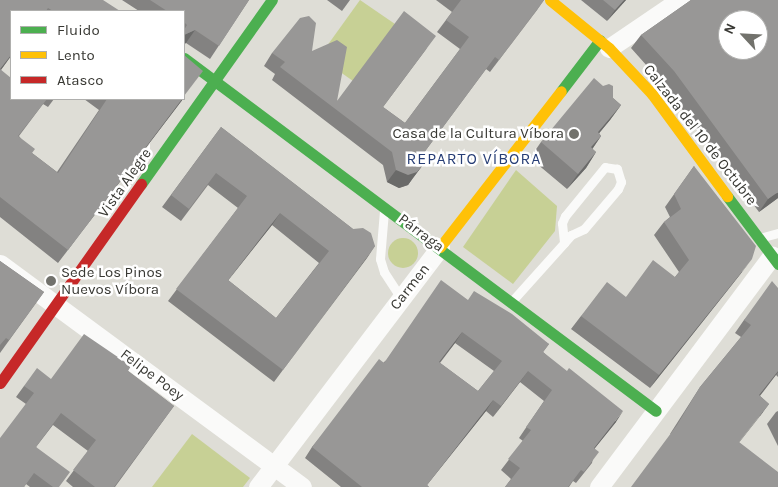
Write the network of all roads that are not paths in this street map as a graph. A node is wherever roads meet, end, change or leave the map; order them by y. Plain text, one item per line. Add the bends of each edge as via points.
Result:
1 (272, 0) edge
2 (550, 0) edge
3 (680, 0) edge
4 (604, 44) junction
5 (185, 59) edge
6 (216, 80) junction
7 (385, 206) junction
8 (778, 233) edge
9 (760, 238) junction
10 (564, 243) junction
11 (440, 248) junction
12 (775, 260) edge
13 (0, 264) edge
14 (401, 298) junction
15 (512, 302) junction
16 (58, 305) junction
17 (0, 382) edge
18 (656, 411) junction
19 (274, 465) junction
20 (258, 487) edge
21 (302, 487) edge
22 (599, 487) edge

1 - 6 street, Vista Alegre
2 - 4 street, Calzada del 10 de Octubre
3 - 4 street
4 - 9 street, Calzada del 10 de Octubre via 657,100
4 - 11 street, Carmen
5 - 6 street, Párraga
6 - 7 street, Párraga
6 - 16 street, Vista Alegre
7 - 11 street, Párraga
7 - 14 lane via 380,259 384,272
8 - 9 lane
9 - 12 street, Calzada del 10 de Octubre
10 - 10 lane via 571,235 584,229 618,188 621,174 617,169 604,167 565,216 562,223
10 - 15 lane
11 - 14 street, Carmen
11 - 15 street, Párraga
12 - 18 street
13 - 16 street, Felipe Poey
14 - 19 street, Carmen
15 - 18 street, Párraga
16 - 17 street, Vista Alegre
16 - 19 street, Felipe Poey
18 - 22 street
19 - 20 street, Carmen
19 - 21 street, Felipe Poey

